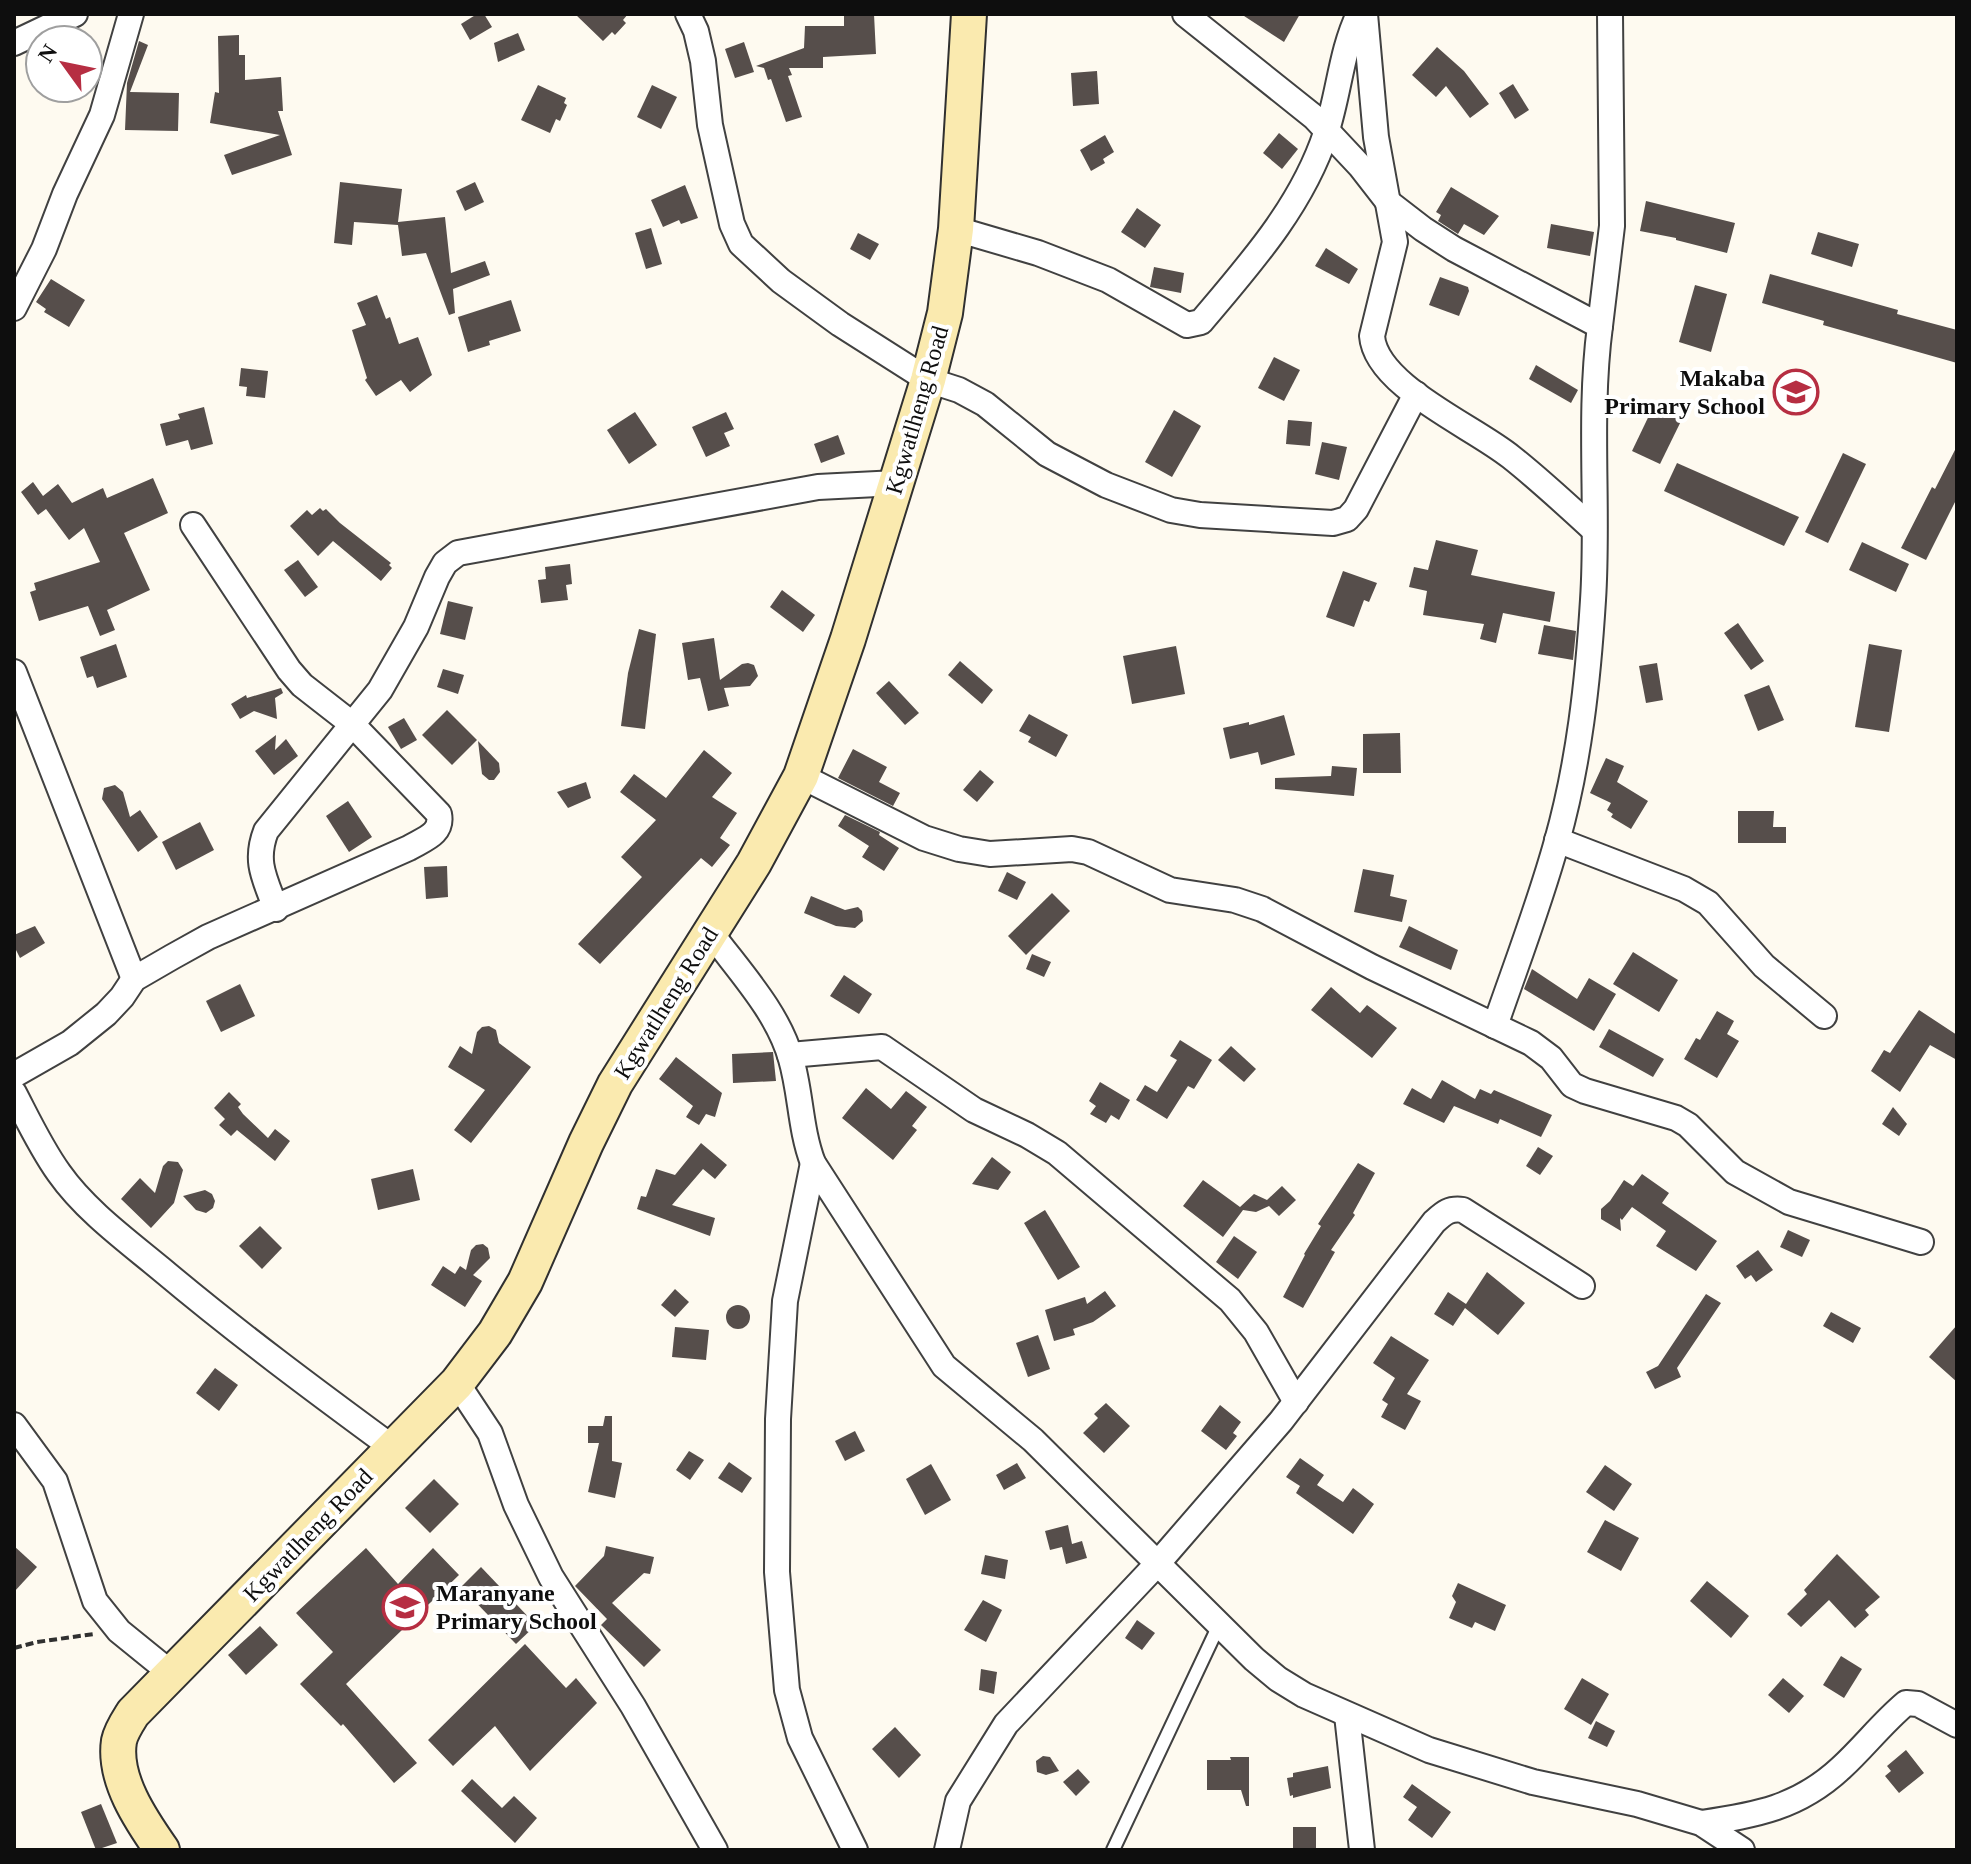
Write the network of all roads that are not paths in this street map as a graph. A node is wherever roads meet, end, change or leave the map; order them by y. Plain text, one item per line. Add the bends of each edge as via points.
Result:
1 (75, 14) edge
2 (131, 14) edge
3 (688, 14) edge
4 (969, 14) edge
5 (1185, 14) edge
6 (1359, 14) edge
7 (1365, 14) edge
8 (1610, 14) edge
9 (14, 43) edge
10 (1326, 133) junction
11 (1388, 202) junction
12 (956, 229) junction
13 (14, 308) edge
14 (1600, 326) junction
15 (928, 380) junction
16 (1416, 394) junction
17 (897, 483) junction
18 (193, 525) dead end
19 (1594, 530) junction
20 (14, 672) edge
21 (352, 724) junction
22 (801, 776) junction
23 (1557, 840) junction
24 (276, 909) junction
25 (711, 933) junction
26 (134, 979) junction
27 (1824, 1016) dead end
28 (1495, 1026) junction
29 (790, 1055) junction
30 (14, 1075) edge
31 (14, 1093) edge
32 (813, 1163) junction
33 (1921, 1242) dead end
34 (1582, 1286) dead end
35 (457, 1383) junction
36 (1296, 1402) junction
37 (14, 1425) edge
38 (393, 1448) junction
39 (1158, 1563) junction
40 (1219, 1625) junction
41 (172, 1674) junction
42 (1347, 1715) junction
43 (1957, 1725) edge
44 (1701, 1823) junction
45 (162, 1850) edge
46 (715, 1850) edge
47 (855, 1850) edge
48 (947, 1850) edge
49 (1113, 1850) edge
50 (1362, 1850) edge
51 (1742, 1850) edge

1 - 9 street
2 - 13 street via 102,115
3 - 15 street via 703,61 710,125 732,224 741,244 840,324
4 - 12 street, Kgwatlheng Road
5 - 10 street via 1314,117
6 - 10 street
7 - 11 street via 1376,137
8 - 14 street via 1612,226
10 - 11 street
10 - 12 street via 1305,185 1278,227 1201,322 1193,325 1108,280
11 - 14 street via 1454,249
11 - 16 street via 1395,242 1373,350
12 - 15 street, Kgwatlheng Road via 945,313
14 - 19 street via 1592,457
15 - 16 street via 973,396 1047,454 1143,501 1200,515 1320,523 1347,519 1356,509
15 - 17 street, Kgwatlheng Road
16 - 19 street via 1510,456
17 - 21 street via 818,487 458,553 445,563 386,680
17 - 22 street, Kgwatlheng Road
18 - 21 street via 289,670
19 - 23 street via 1582,711
20 - 26 street
21 - 24 street via 266,831 261,866
21 - 24 street via 439,814 441,824 409,848
22 - 25 street, Kgwatlheng Road
22 - 28 street via 924,838 959,849 990,854 1088,852 1170,890 1262,909
23 - 27 street via 1708,903 1764,966
23 - 28 street
24 - 26 street via 208,937
25 - 29 street via 763,1003
25 - 35 street, Kgwatlheng Road via 615,1084 525,1282
26 - 30 street via 94,1024
28 - 33 street via 1543,1050 1564,1077 1585,1091 1688,1125 1735,1172 1789,1202
29 - 32 street
29 - 36 street via 882,1047 974,1110 1057,1153 1230,1300 1256,1332
31 - 38 street via 59,1174 94,1211 274,1361
32 - 39 street via 944,1366 1033,1440
32 - 47 street via 785,1301 777,1572 787,1690 800,1738
34 - 36 street via 1463,1210 1445,1212
35 - 38 street, Kgwatlheng Road
35 - 46 street via 490,1433 516,1505 551,1577
36 - 39 street
37 - 41 street via 55,1481 95,1601 119,1631
38 - 41 street, Kgwatlheng Road
39 - 40 street
39 - 48 street via 1006,1724 958,1801
40 - 42 street via 1278,1679
40 - 49 lane
41 - 45 street, Kgwatlheng Road via 133,1713 119,1739 118,1765
42 - 44 street via 1429,1750 1533,1782
42 - 50 street
43 - 44 street via 1906,1703 1819,1788 1759,1815
44 - 51 street

